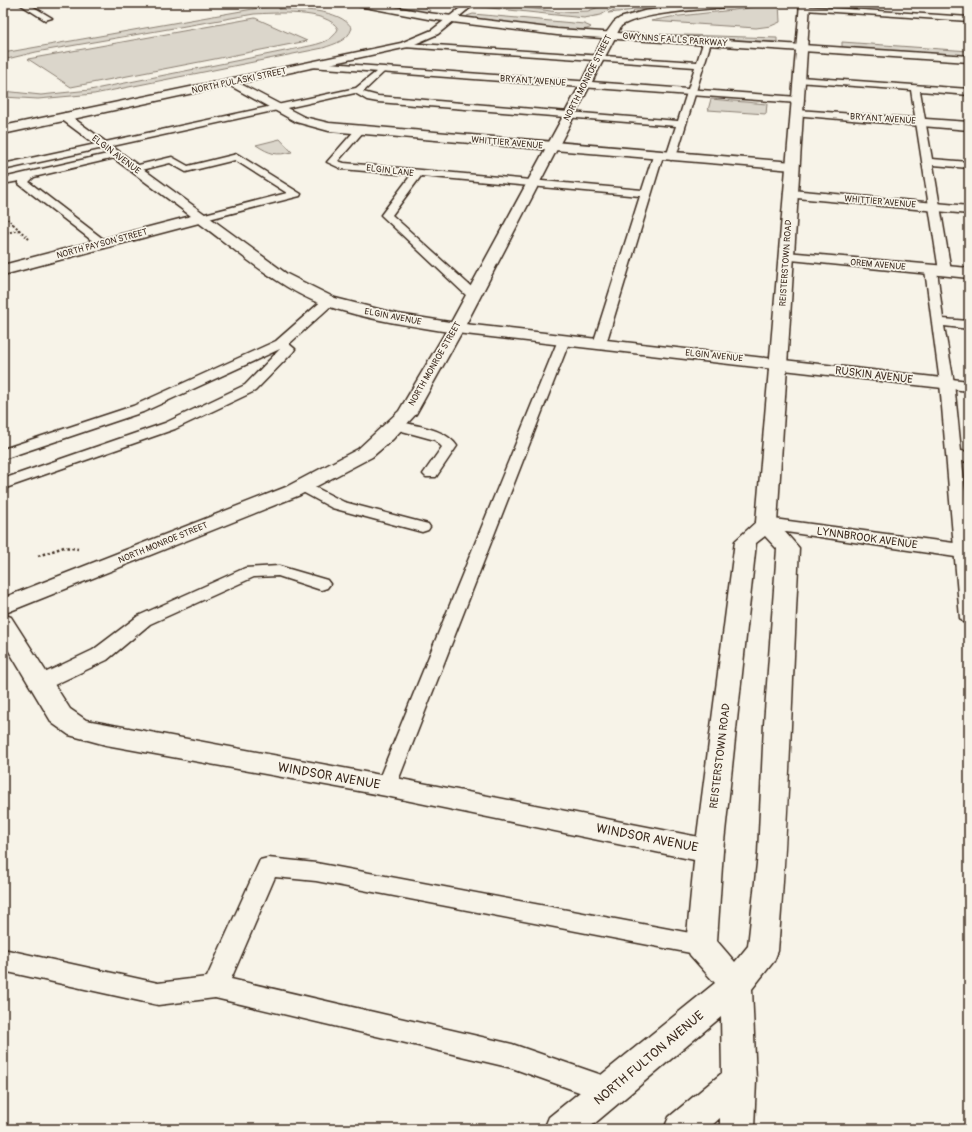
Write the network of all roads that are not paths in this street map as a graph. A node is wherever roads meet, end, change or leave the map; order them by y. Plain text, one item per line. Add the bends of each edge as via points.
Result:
1 (22, 3) edge
2 (359, 3) edge
3 (737, 3) edge
4 (449, 6) dead end
5 (805, 6) edge
6 (472, 7) edge
7 (48, 18) dead end
8 (450, 19) junction
9 (969, 19) edge
10 (603, 23) dead end
11 (617, 24) junction
12 (642, 26) dead end
13 (743, 34) dead end
14 (608, 36) junction
15 (799, 36) junction
16 (816, 38) dead end
17 (707, 42) junction
18 (404, 45) junction
19 (802, 48) junction
20 (598, 58) junction
21 (969, 59) edge
22 (315, 65) junction
23 (699, 65) junction
24 (381, 70) junction
25 (800, 80) junction
26 (231, 82) junction
27 (585, 85) junction
28 (915, 88) junction
29 (359, 90) junction
30 (969, 92) edge
31 (691, 93) junction
32 (798, 100) junction
33 (277, 108) junction
34 (797, 113) junction
35 (569, 114) junction
36 (65, 117) junction
37 (920, 122) junction
38 (682, 124) junction
39 (969, 126) edge
40 (3, 130) edge
41 (360, 131) junction
42 (103, 145) junction
43 (551, 147) junction
44 (116, 155) junction
45 (658, 156) junction
46 (671, 157) junction
47 (927, 162) junction
48 (969, 165) edge
49 (793, 166) junction
50 (3, 167) edge
51 (134, 169) junction
52 (418, 173) junction
53 (31, 175) junction
54 (3, 181) edge
55 (532, 183) junction
56 (646, 194) junction
57 (791, 194) junction
58 (934, 207) junction
59 (969, 210) edge
60 (201, 218) junction
61 (103, 244) junction
62 (786, 256) junction
63 (3, 270) edge
64 (938, 270) junction
65 (969, 273) edge
66 (473, 295) junction
67 (329, 301) junction
68 (937, 322) junction
69 (969, 325) edge
70 (456, 328) junction
71 (564, 340) junction
72 (281, 344) junction
73 (600, 344) junction
74 (778, 364) junction
75 (947, 383) junction
76 (969, 386) edge
77 (396, 425) junction
78 (3, 454) edge
79 (953, 455) junction
80 (969, 457) edge
81 (431, 474) dead end
82 (3, 484) edge
83 (303, 486) junction
84 (766, 524) junction
85 (422, 527) dead end
86 (966, 551) edge
87 (321, 584) dead end
88 (3, 606) edge
89 (969, 618) edge
90 (3, 622) edge
91 (41, 683) junction
92 (386, 786) junction
93 (709, 851) junction
94 (701, 945) junction
95 (3, 960) edge
96 (736, 985) junction
97 (215, 987) junction
98 (738, 1080) junction
99 (610, 1090) junction
100 (561, 1129) edge
101 (681, 1129) edge
102 (737, 1129) edge

1 - 7 lane
2 - 8 main road, GWYNNS FALLS PARKWAY
3 - 11 main road, NORTH MONROE STREET via 644,14
4 - 6 main road
5 - 9 lane
5 - 15 main road, REISTERSTOWN ROAD
6 - 8 main road, NORTH PULASKI STREET
8 - 14 main road, GWYNNS FALLS PARKWAY
8 - 18 main road, NORTH PULASKI STREET via 426,37
10 - 11 main road, GWYNNS FALLS PARKWAY
11 - 12 main road, GWYNNS FALLS PARKWAY
11 - 14 main road, NORTH MONROE STREET
13 - 14 main road via 653,33
14 - 17 main road, GWYNNS FALLS PARKWAY
14 - 20 main road, NORTH MONROE STREET
15 - 16 main road
15 - 19 main road, REISTERSTOWN ROAD
17 - 19 main road, GWYNNS FALLS PARKWAY
17 - 23 lane
18 - 20 lane
18 - 22 main road, NORTH PULASKI STREET
19 - 21 main road, GWYNNS FALLS PARKWAY
19 - 25 main road, REISTERSTOWN ROAD
20 - 23 lane
20 - 27 main road, NORTH MONROE STREET
22 - 24 main road, BRYANT AVENUE
22 - 26 main road, NORTH PULASKI STREET
23 - 31 lane
24 - 27 main road, BRYANT AVENUE
24 - 29 lane
25 - 28 lane
25 - 32 main road, REISTERSTOWN ROAD
26 - 33 main road, WHITTIER AVENUE
26 - 36 main road, NORTH PULASKI STREET
27 - 31 main road, BRYANT AVENUE
27 - 35 main road, NORTH MONROE STREET
28 - 30 lane
28 - 37 lane
29 - 33 lane
29 - 35 lane via 359,93 370,98
31 - 32 main road, BRYANT AVENUE
31 - 38 lane
32 - 34 main road, REISTERSTOWN ROAD
33 - 41 main road, WHITTIER AVENUE via 315,125
33 - 42 lane
34 - 37 main road, BRYANT AVENUE
34 - 49 main road, REISTERSTOWN ROAD
35 - 38 lane
35 - 43 main road, NORTH MONROE STREET
36 - 40 main road, NORTH PULASKI STREET
36 - 42 main road, ELGIN AVENUE
37 - 39 main road, BRYANT AVENUE
37 - 47 lane
38 - 46 lane
41 - 43 main road, WHITTIER AVENUE
41 - 52 lane, ELGIN LANE via 332,162 342,166
42 - 44 main road, ELGIN AVENUE
42 - 50 lane
43 - 45 main road, WHITTIER AVENUE
43 - 55 main road, NORTH MONROE STREET
44 - 51 main road, ELGIN AVENUE
44 - 53 lane
45 - 46 main road, WHITTIER AVENUE
45 - 56 lane
46 - 49 main road, WHITTIER AVENUE
47 - 48 lane
47 - 58 lane
49 - 57 main road, REISTERSTOWN ROAD
51 - 60 main road, ELGIN AVENUE
51 - 60 lane via 172,160 186,169 237,157 296,194
52 - 55 lane
52 - 66 lane, ELGIN LANE via 386,215
53 - 54 lane
53 - 61 lane via 23,182
55 - 56 lane
55 - 66 main road, NORTH MONROE STREET
56 - 73 lane
57 - 58 main road, WHITTIER AVENUE
57 - 62 main road, REISTERSTOWN ROAD
58 - 59 main road, WHITTIER AVENUE
58 - 64 lane
60 - 61 main road, NORTH PAYSON STREET
60 - 67 main road, ELGIN AVENUE via 282,277
61 - 63 main road, NORTH PAYSON STREET
62 - 64 main road, OREM AVENUE
62 - 74 main road, REISTERSTOWN ROAD
64 - 65 main road, OREM AVENUE
64 - 68 lane
66 - 70 main road, NORTH MONROE STREET
67 - 70 main road, ELGIN AVENUE via 398,319
67 - 72 lane
68 - 69 lane
68 - 75 lane
70 - 71 main road, ELGIN AVENUE
70 - 77 main road, NORTH MONROE STREET via 407,414
71 - 73 main road, ELGIN AVENUE
71 - 92 lane
72 - 78 lane via 138,409
72 - 82 lane via 288,349 250,388 170,426
73 - 74 main road, ELGIN AVENUE
74 - 75 main road, RUSKIN AVENUE
74 - 84 main road, REISTERSTOWN ROAD
75 - 76 main road, RUSKIN AVENUE
75 - 79 lane
77 - 81 lane via 440,437 450,446
77 - 83 main road, NORTH MONROE STREET via 365,453
79 - 80 lane
79 - 86 lane
83 - 85 lane via 338,504
83 - 88 main road, NORTH MONROE STREET
84 - 86 main road, LYNNBROOK AVENUE
84 - 93 main road, REISTERSTOWN ROAD via 746,541
84 - 96 main road via 788,548 772,854 763,951
86 - 89 lane
87 - 91 lane via 279,571 251,572 144,620 100,655
90 - 91 main road, WINDSOR AVENUE
91 - 92 main road, WINDSOR AVENUE via 62,716 78,728
92 - 93 main road, WINDSOR AVENUE
93 - 94 main road, REISTERSTOWN ROAD
94 - 96 main road
94 - 97 lane via 316,872 268,867
95 - 97 lane via 158,994
96 - 98 main road
96 - 99 main road, NORTH FULTON AVENUE
97 - 99 lane via 512,1056
98 - 101 main road
98 - 102 main road
99 - 100 main road, NORTH FULTON AVENUE

